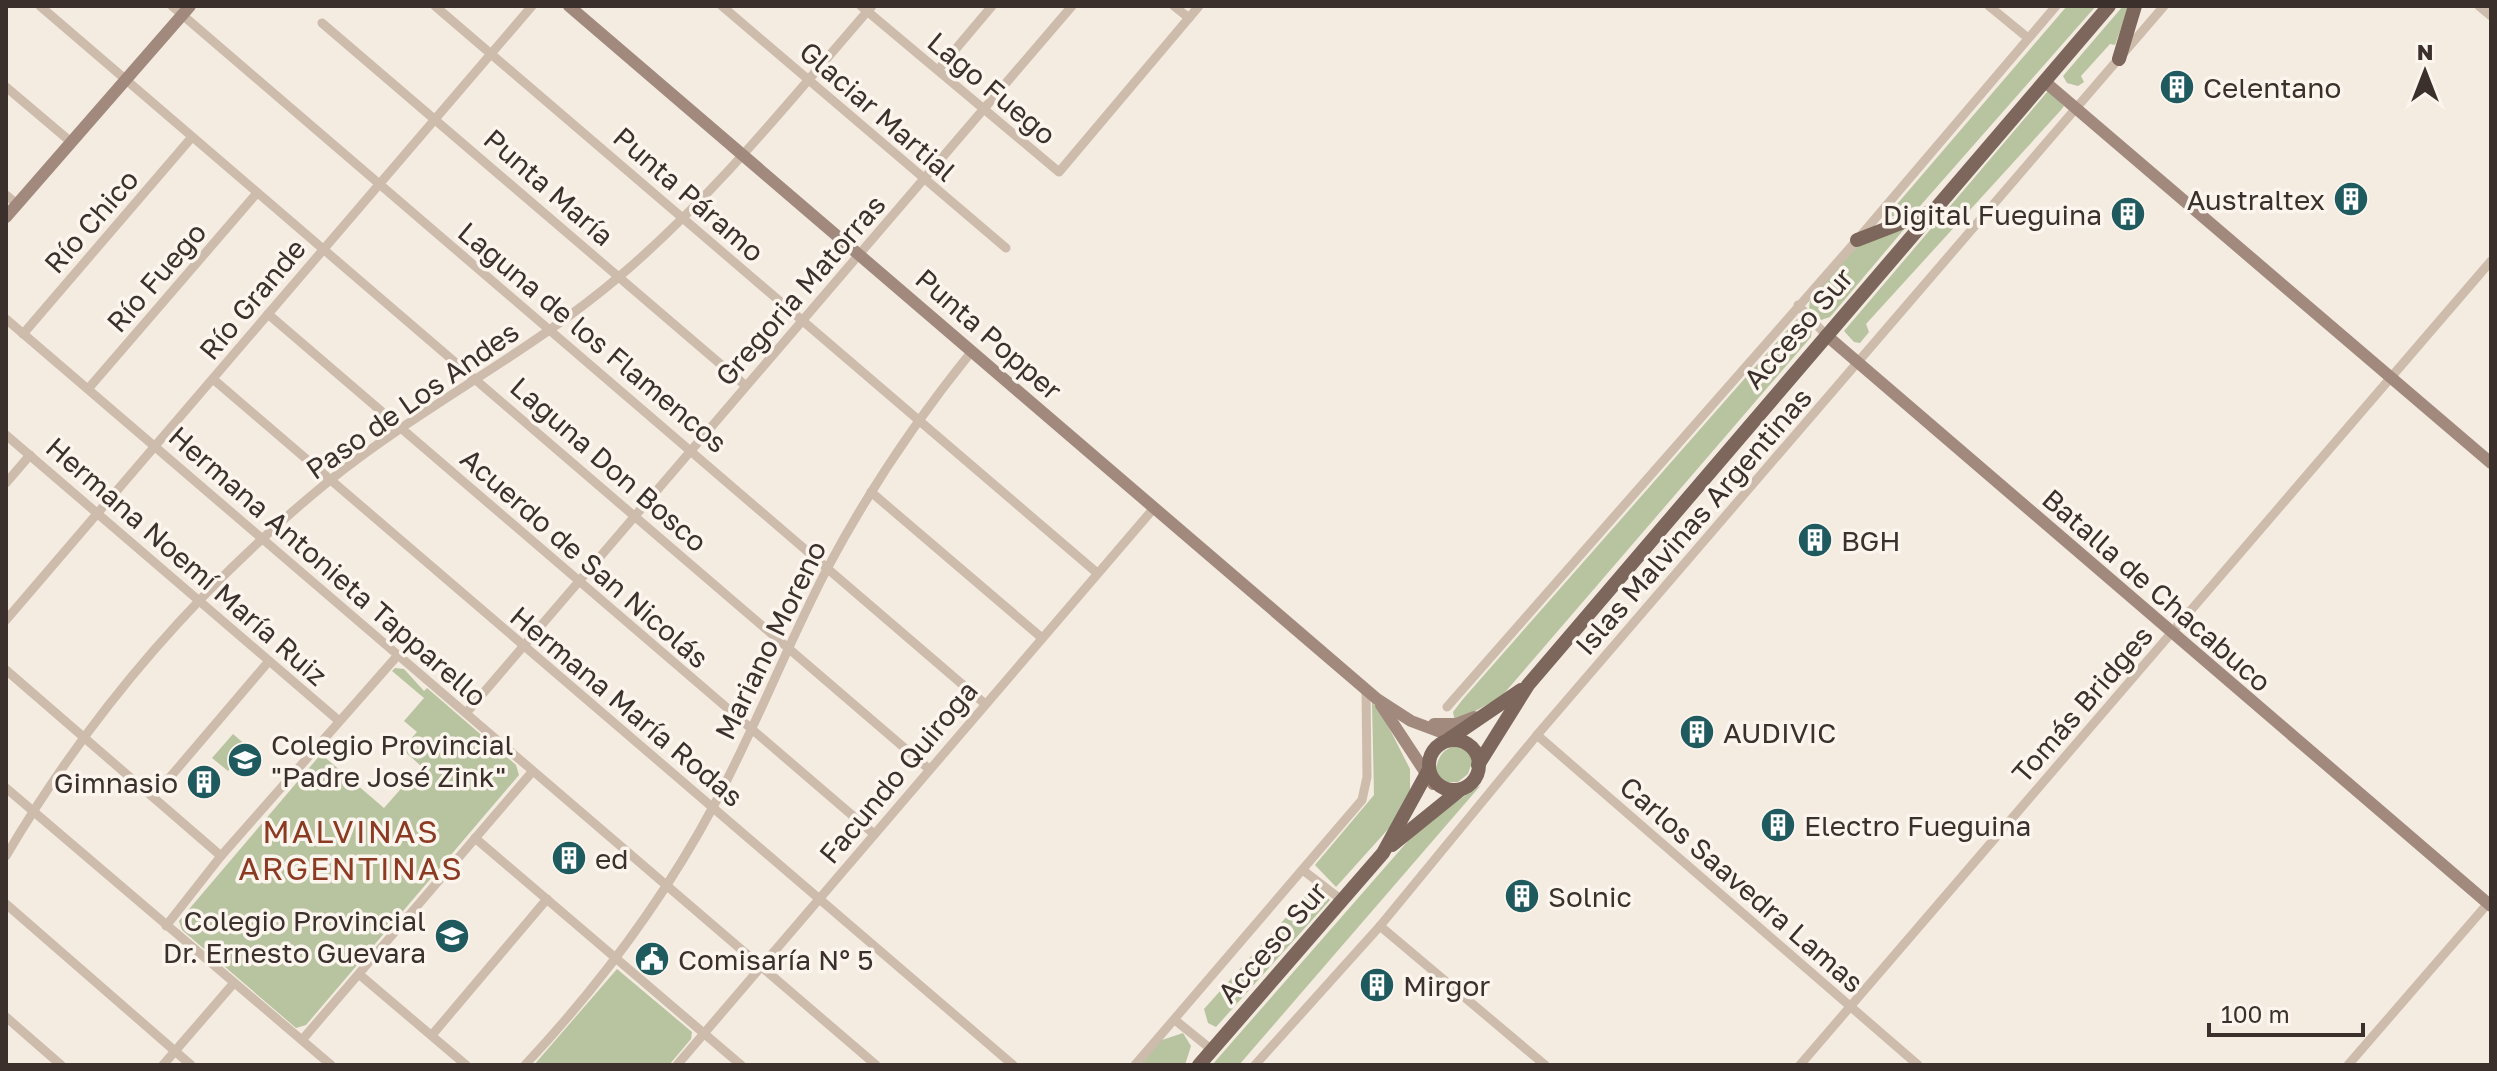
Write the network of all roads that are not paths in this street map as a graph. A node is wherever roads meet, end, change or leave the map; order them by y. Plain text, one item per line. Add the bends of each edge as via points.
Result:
1 (40, 6) edge
2 (435, 6) edge
3 (532, 6) edge
4 (569, 6) edge
5 (722, 6) edge
6 (992, 6) edge
7 (1072, 6) edge
8 (1174, 6) edge
9 (1199, 6) edge
10 (1989, 6) edge
11 (2056, 6) edge
12 (2109, 6) edge
13 (2135, 6) edge
14 (2164, 6) edge
15 (2479, 6) edge
16 (867, 8) edge
17 (181, 9) edge
18 (2491, 16) edge
19 (1189, 18) junction
20 (322, 23) dead end
21 (2028, 38) junction
22 (492, 55) junction
23 (2119, 59) junction
24 (938, 70) junction
25 (124, 79) junction
26 (809, 81) junction
27 (2044, 81) junction
28 (6, 87) edge
29 (983, 109) junction
30 (2078, 109) junction
31 (436, 120) junction
32 (192, 137) junction
33 (71, 142) junction
34 (744, 155) junction
35 (923, 180) junction
36 (381, 186) junction
37 (257, 193) junction
38 (6, 195) edge
39 (17, 204) junction
40 (1936, 209) junction
41 (6, 217) edge
42 (685, 219) junction
43 (1857, 240) junction
44 (1006, 248) dead end
45 (323, 250) junction
46 (860, 255) junction
47 (2491, 261) edge
48 (619, 277) junction
49 (1798, 305) junction
50 (268, 314) junction
51 (6, 319) edge
52 (803, 321) junction
53 (551, 331) junction
54 (23, 334) junction
55 (1826, 335) junction
56 (972, 351) junction
57 (1858, 363) junction
58 (213, 379) junction
59 (2390, 379) junction
60 (477, 380) junction
61 (746, 386) junction
62 (88, 389) junction
63 (916, 420) junction
64 (401, 430) junction
65 (6, 435) edge
66 (155, 447) junction
67 (692, 449) junction
68 (30, 455) junction
69 (2491, 463) edge
70 (330, 480) junction
71 (6, 483) edge
72 (871, 492) junction
73 (1154, 508) junction
74 (97, 513) junction
75 (635, 516) junction
76 (265, 538) junction
77 (828, 567) junction
78 (1096, 572) junction
79 (579, 581) junction
80 (200, 602) junction
81 (6, 620) edge
82 (2171, 634) junction
83 (1042, 638) junction
84 (522, 645) junction
85 (788, 648) junction
86 (398, 655) junction
87 (269, 661) junction
88 (6, 670) edge
89 (1528, 685) junction
90 (1366, 689) junction
91 (1377, 699) junction
92 (984, 703) junction
93 (1499, 705) junction
94 (1447, 707) dead end
95 (467, 712) junction
96 (338, 720) junction
97 (1411, 721) junction
98 (751, 729) junction
99 (84, 735) junction
100 (1537, 735) junction
101 (1455, 738) junction
102 (1478, 765) junction
103 (929, 769) junction
104 (532, 772) junction
105 (1429, 777) junction
106 (1464, 787) junction
107 (6, 788) edge
108 (154, 796) junction
109 (713, 808) junction
110 (33, 811) junction
111 (874, 834) junction
112 (475, 838) junction
113 (1383, 853) junction
114 (6, 856) edge
115 (221, 856) junction
116 (1304, 871) junction
117 (665, 885) junction
118 (547, 899) junction
119 (819, 899) junction
120 (1343, 901) junction
121 (2490, 903) edge
122 (6, 904) edge
123 (166, 926) junction
124 (1380, 926) junction
125 (615, 957) junction
126 (763, 968) junction
127 (360, 975) junction
128 (233, 984) junction
129 (1851, 1008) junction
130 (6, 1017) edge
131 (1175, 1020) junction
132 (704, 1034) junction
133 (432, 1035) junction
134 (302, 1040) junction
135 (1212, 1050) junction
136 (175, 1051) junction
137 (61, 1065) edge
138 (163, 1065) edge
139 (191, 1065) edge
140 (331, 1065) edge
141 (466, 1065) edge
142 (525, 1065) edge
143 (677, 1065) edge
144 (741, 1065) edge
145 (876, 1065) edge
146 (1013, 1065) edge
147 (1135, 1065) edge
148 (1199, 1065) edge
149 (1255, 1065) edge
150 (1545, 1065) edge
151 (1800, 1065) edge
152 (1918, 1065) edge
153 (2348, 1065) edge

1 - 25 street, Laguna Don Bosco
2 - 22 street, Punta Páramo
3 - 22 street, Río Grande
4 - 34 street, Punta Popper
5 - 26 street, Glaciar Martial
6 - 24 street
7 - 29 street, Gregoria Matorras
8 - 19 street
9 - 19 street
10 - 21 street
11 - 21 street
12 - 27 main road, Acceso Sur
13 - 23 main road
14 - 23 street, Islas Malvinas Argentinas
15 - 18 street
16 - 24 street, Lago Fuego
16 - 26 street, Paso de Los Andes
17 - 25 street
17 - 36 street, Laguna de los Flamencos
19 - 29 street, Lago Fuego via 1059,172
20 - 31 street, Punta María
21 - 43 street
22 - 31 street, Río Grande
22 - 42 street, Punta Páramo
23 - 30 street, Islas Malvinas Argentinas
24 - 29 street, Lago Fuego
25 - 32 street, Laguna Don Bosco
25 - 33 street
26 - 34 street, Paso de Los Andes
26 - 35 street, Glaciar Martial
27 - 30 street
27 - 40 main road, Acceso Sur
28 - 33 street
29 - 35 street, Gregoria Matorras
30 - 57 street, Islas Malvinas Argentinas
30 - 59 street
31 - 36 street, Río Grande
31 - 48 street, Punta María
32 - 37 street, Laguna Don Bosco
32 - 54 street, Río Chico
33 - 39 street
34 - 42 street, Paso de Los Andes
34 - 46 street, Punta Popper
35 - 44 street, Glaciar Martial
35 - 46 street, Gregoria Matorras
36 - 45 street, Río Grande
36 - 53 street, Laguna de los Flamencos
37 - 45 street, Laguna Don Bosco
37 - 62 street, Río Fuego
38 - 39 street
39 - 41 street
40 - 43 main road
40 - 55 main road, Acceso Sur
42 - 48 street, Paso de Los Andes
42 - 52 street, Punta Páramo
43 - 49 street
45 - 50 street, Río Grande
45 - 60 street, Laguna Don Bosco
46 - 52 street, Gregoria Matorras
46 - 56 street, Punta Popper
47 - 59 street, Tomás Bridges
48 - 53 street, Paso de Los Andes
48 - 61 street, Punta María
49 - 55 street, Batalla de Chacabuco
49 - 94 street
50 - 58 street, Río Grande
50 - 64 street, Acuerdo de San Nicolás
51 - 54 street, Hermana Antonieta Tapparello
52 - 61 street, Gregoria Matorras
52 - 63 street, Punta Páramo
53 - 60 street, Paso de Los Andes
53 - 67 street, Laguna de los Flamencos
54 - 62 street, Hermana Antonieta Tapparello
55 - 57 street, Batalla de Chacabuco
55 - 89 main road, Acceso Sur
56 - 63 street, Mariano Moreno
56 - 73 street, Punta Popper
57 - 82 street, Batalla de Chacabuco
57 - 100 street, Islas Malvinas Argentinas
58 - 66 street, Río Grande
58 - 70 street, Hermana María Rodas
59 - 69 street
59 - 82 street, Tomás Bridges
60 - 64 street, Paso de Los Andes
60 - 75 street, Laguna Don Bosco
61 - 67 street, Gregoria Matorras
62 - 66 street, Hermana Antonieta Tapparello
63 - 72 street, Mariano Moreno
63 - 78 street, Punta Páramo
64 - 70 street, Paso de Los Andes
64 - 79 street, Acuerdo de San Nicolás
65 - 68 street, Hermana Noemí María Ruiz
66 - 74 street, Río Grande
66 - 76 street, Hermana Antonieta Tapparello
67 - 75 street, Gregoria Matorras
67 - 77 street, Laguna de los Flamencos
68 - 71 street
68 - 74 street, Hermana Noemí María Ruiz
70 - 76 street, Paso de Los Andes
70 - 84 street, Hermana María Rodas
72 - 77 street, Mariano Moreno
72 - 83 street
73 - 78 street, Facundo Quiroga
73 - 90 street, Punta Popper
74 - 80 street, Hermana Noemí María Ruiz
74 - 81 street, Río Grande
75 - 79 street, Gregoria Matorras
75 - 85 street, Laguna Don Bosco
76 - 80 street, Paso de Los Andes
76 - 86 street, Hermana Antonieta Tapparello
77 - 85 street, Mariano Moreno
77 - 92 street, Laguna de los Flamencos
78 - 83 street, Facundo Quiroga
79 - 84 street, Gregoria Matorras
79 - 98 street, Acuerdo de San Nicolás
80 - 87 street, Hermana Noemí María Ruiz
80 - 99 street, Paso de Los Andes via 146,657
82 - 121 street, Batalla de Chacabuco
82 - 129 street, Tomás Bridges
83 - 92 street, Facundo Quiroga
84 - 95 street, Gregoria Matorras
84 - 109 street, Hermana María Rodas
85 - 98 street, Mariano Moreno
85 - 103 street, Laguna Don Bosco
86 - 95 street, Hermana Antonieta Tapparello
86 - 96 street
87 - 96 street, Hermana Noemí María Ruiz
87 - 108 street
88 - 99 street
89 - 93 main road, Acceso Sur
89 - 102 main road, Acceso Sur
90 - 91 street, Punta Popper
90 - 116 street via 1366,790
91 - 97 street, Punta Popper
91 - 105 street, Punta Popper
92 - 103 street, Facundo Quiroga
93 - 97 street via 1456,724
93 - 101 main road, Acceso Sur
95 - 104 street, Hermana Antonieta Tapparello
96 - 115 street
97 - 101 street, Punta Popper
98 - 109 street, Mariano Moreno
98 - 111 street, Acuerdo de San Nicolás
99 - 108 street
99 - 110 street, Paso de Los Andes
100 - 124 street, Islas Malvinas Argentinas
100 - 129 street, Carlos Saavedra Lamas
101 - 102 main road via 1473,746
101 - 105 main road via 1437,750
102 - 106 main road
103 - 111 street, Facundo Quiroga
104 - 112 street
104 - 117 street, Hermana Antonieta Tapparello
105 - 106 main road via 1446,791
105 - 113 main road, Acceso Sur
106 - 113 main road, Acceso Sur
107 - 110 street
108 - 115 street
109 - 117 street, Mariano Moreno
109 - 119 street, Hermana María Rodas
110 - 114 street, Paso de Los Andes
110 - 123 street
111 - 119 street, Facundo Quiroga
112 - 118 street
112 - 127 street
113 - 120 main road, Acceso Sur
115 - 123 street
116 - 120 street
116 - 131 street
117 - 125 street, Mariano Moreno
117 - 126 street, Hermana Antonieta Tapparello
118 - 125 street
118 - 133 street
119 - 126 street, Facundo Quiroga
119 - 146 street, Hermana María Rodas
120 - 135 main road, Acceso Sur
121 - 153 street
122 - 136 street
123 - 128 street
124 - 149 street, Islas Malvinas Argentinas
124 - 150 street
125 - 132 street
125 - 142 street, Mariano Moreno
126 - 132 street, Facundo Quiroga
126 - 145 street, Hermana Antonieta Tapparello
127 - 133 street
127 - 134 street
128 - 134 street
128 - 136 street
129 - 151 street, Tomás Bridges
129 - 152 street, Carlos Saavedra Lamas
130 - 137 street
131 - 135 street
131 - 147 street
132 - 143 street, Facundo Quiroga
132 - 144 street
133 - 141 street
134 - 140 street
135 - 148 main road, Acceso Sur
136 - 138 street
136 - 139 street

